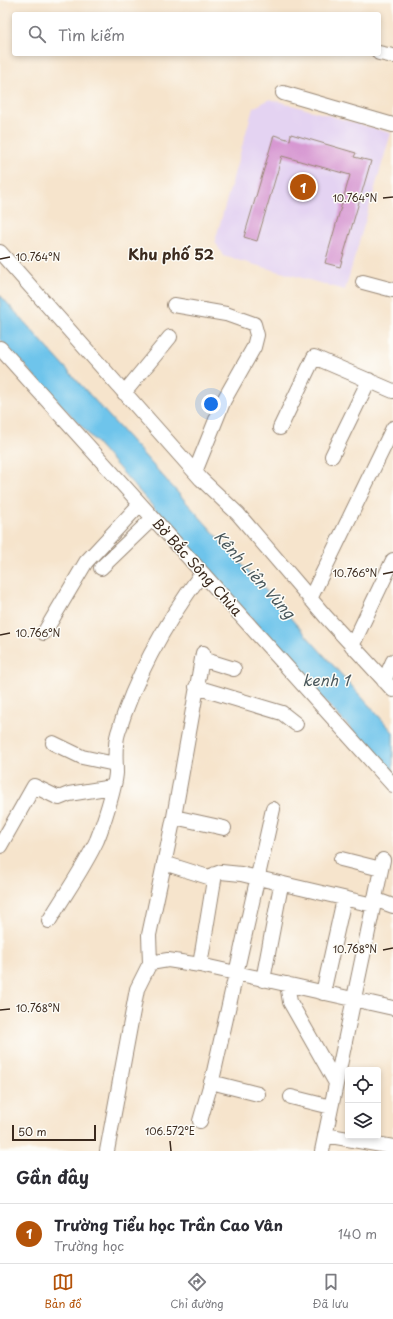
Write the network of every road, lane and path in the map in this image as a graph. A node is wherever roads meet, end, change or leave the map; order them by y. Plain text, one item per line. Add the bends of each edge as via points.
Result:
1 (381, 53) edge
2 (393, 56) edge
3 (283, 93) dead end
4 (393, 125) edge
5 (0, 252) edge
6 (363, 282) dead end
7 (393, 290) edge
8 (174, 305) dead end
9 (170, 337) dead end
10 (0, 348) edge
11 (369, 380) junction
12 (393, 390) edge
13 (124, 393) junction
14 (280, 428) dead end
15 (393, 428) edge
16 (332, 456) dead end
17 (195, 472) junction
18 (140, 504) junction
19 (153, 518) junction
20 (393, 560) edge
21 (101, 568) dead end
22 (202, 573) junction
23 (310, 599) junction
24 (44, 633) dead end
25 (352, 646) junction
26 (393, 661) edge
27 (234, 668) dead end
28 (388, 686) edge
29 (196, 687) junction
30 (296, 724) dead end
31 (53, 743) dead end
32 (115, 764) junction
33 (393, 785) edge
34 (112, 787) junction
35 (273, 809) dead end
36 (174, 817) junction
37 (224, 828) dead end
38 (0, 846) edge
39 (341, 859) dead end
40 (164, 863) junction
41 (215, 874) junction
42 (258, 879) junction
43 (281, 885) junction
44 (344, 899) junction
45 (374, 902) junction
46 (393, 906) edge
47 (49, 921) dead end
48 (150, 963) junction
49 (200, 965) junction
50 (236, 974) junction
51 (263, 980) junction
52 (287, 984) junction
53 (323, 993) junction
54 (352, 999) junction
55 (393, 1008) edge
56 (211, 1082) junction
57 (336, 1083) junction
58 (258, 1094) dead end
59 (291, 1097) dead end
60 (331, 1107) junction
61 (200, 1121) dead end
62 (325, 1134) junction
63 (111, 1147) edge
64 (393, 1147) edge
65 (322, 1151) edge

1 - 2 street
3 - 4 street
5 - 13 street
6 - 7 street
8 - 17 street via 226,314 254,324 257,335 254,347 224,400
9 - 13 street
10 - 18 street, Bờ Bắc Sông Chùa
11 - 12 street
11 - 14 street via 314,357
11 - 16 street
13 - 17 street
15 - 23 street
17 - 23 street via 243,520
18 - 19 street, Bờ Bắc Sông Chùa
18 - 24 street via 86,562
19 - 21 street
19 - 22 street, Bờ Bắc Sông Chùa
20 - 25 street
22 - 32 street via 159,636 137,679 117,735
22 - 33 street, Bờ Bắc Sông Chùa
23 - 25 street
25 - 28 street
26 - 28 street
27 - 29 street via 202,656
29 - 30 street via 282,712
29 - 36 street
31 - 32 street via 82,757
32 - 34 street via 116,773
34 - 38 street via 59,798 34,786
34 - 47 street via 97,840
35 - 42 street
36 - 37 street
36 - 40 street
39 - 45 street via 382,864
40 - 41 street via 208,878
40 - 48 street via 149,935
41 - 42 street via 241,874
41 - 49 street
42 - 43 street
42 - 50 street
43 - 44 street
43 - 51 street
44 - 45 street
44 - 53 street
45 - 46 street
45 - 54 street
48 - 49 street via 168,960
48 - 63 street via 137,989
49 - 50 street
50 - 51 street
50 - 56 street
51 - 52 street
52 - 53 street
52 - 57 street via 290,1002
53 - 54 street
54 - 55 street
54 - 57 street
56 - 58 street
56 - 61 street
57 - 60 street
59 - 60 street
60 - 62 street
62 - 64 street
62 - 65 street

